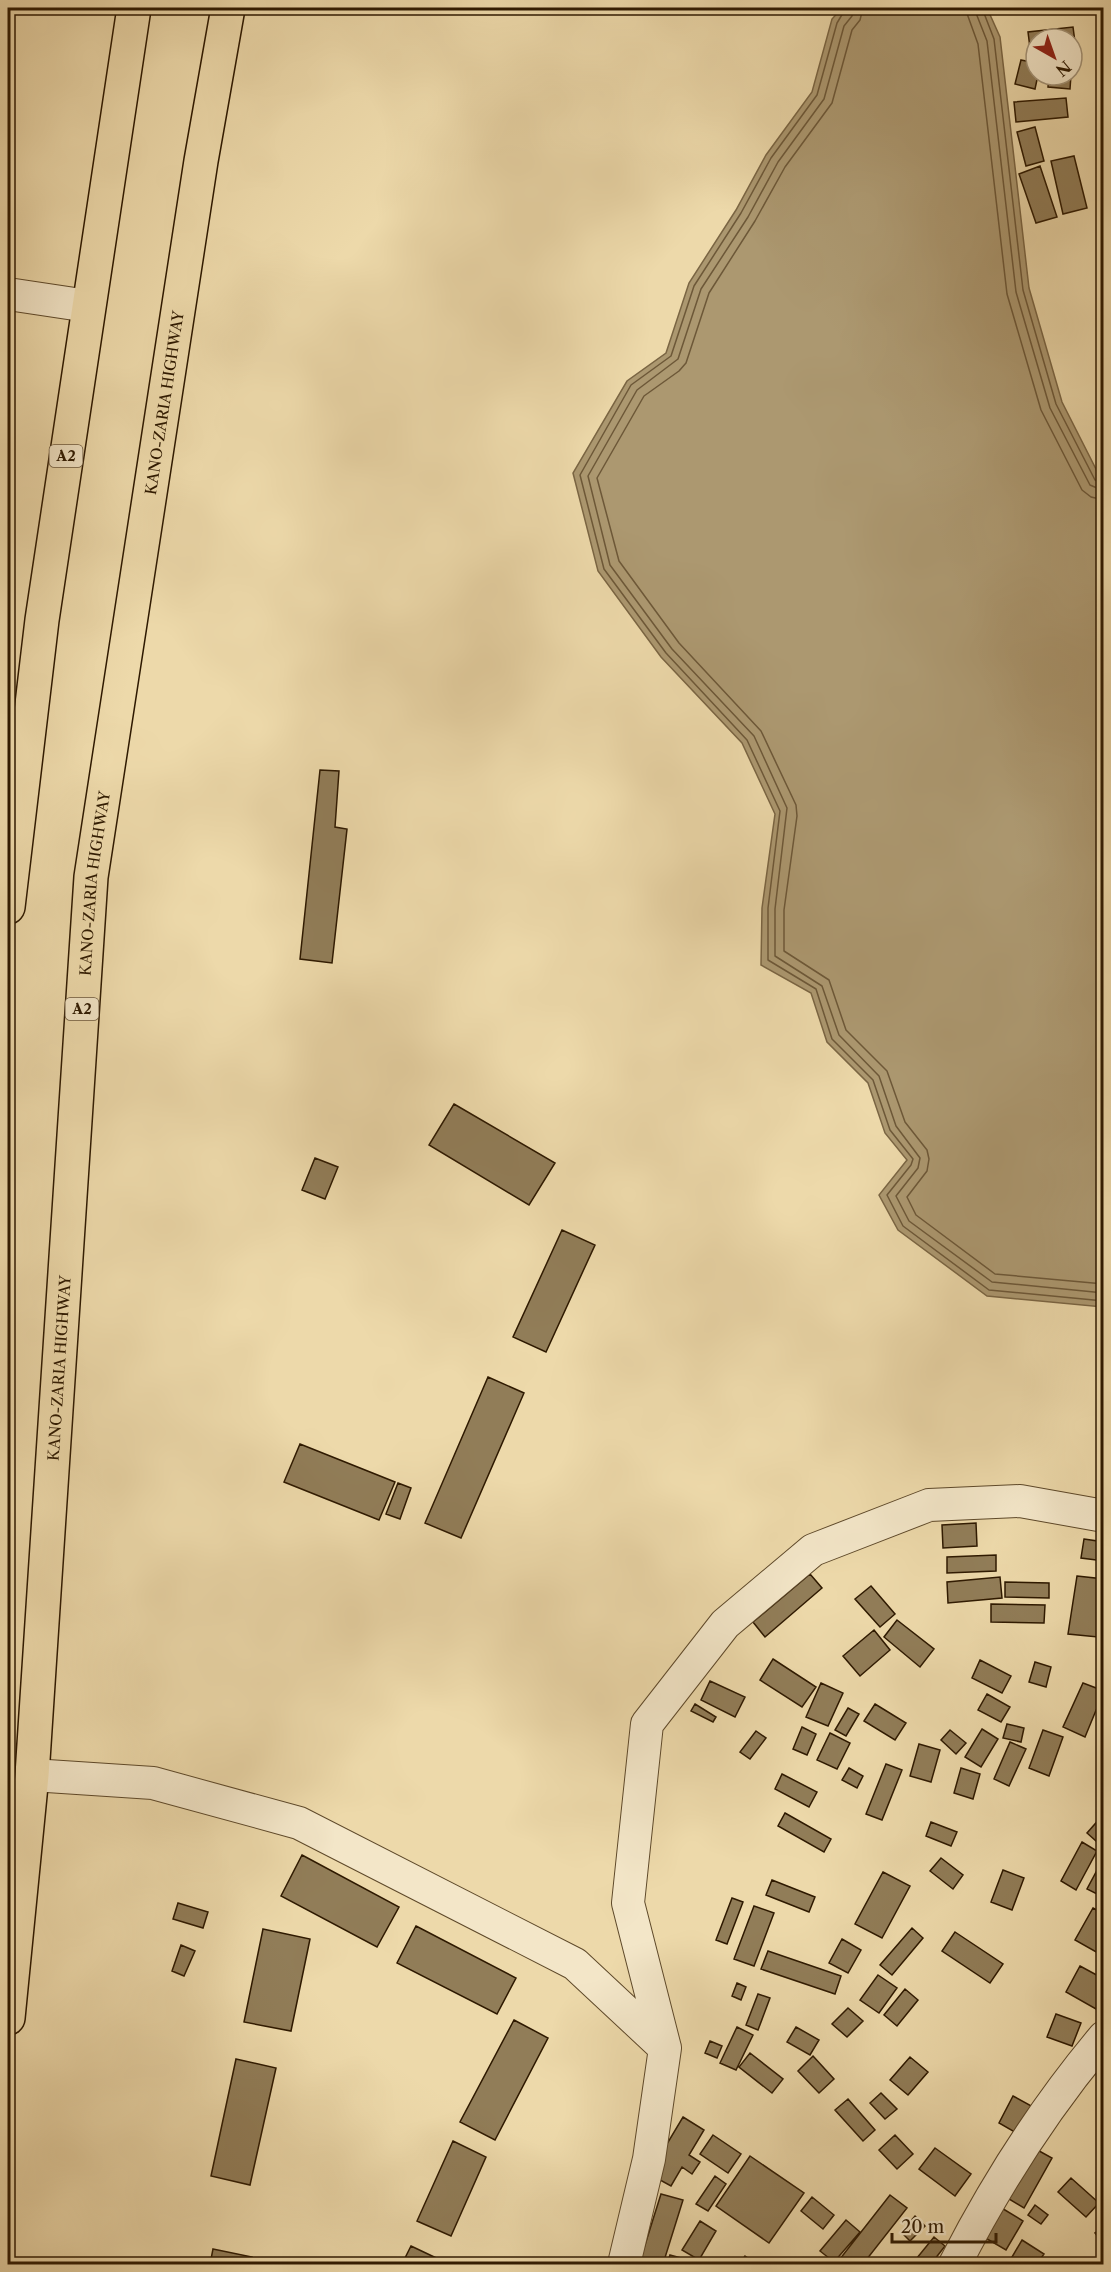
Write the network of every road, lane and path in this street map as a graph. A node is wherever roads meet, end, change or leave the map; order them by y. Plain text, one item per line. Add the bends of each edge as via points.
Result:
1 (134, 8) edge
2 (228, 8) edge
3 (8, 294) edge
4 (88, 306) junction
5 (8, 907) edge
6 (1104, 1516) edge
7 (32, 1775) junction
8 (8, 2018) edge
9 (1104, 2037) edge
10 (665, 2048) junction
11 (624, 2265) edge
12 (955, 2265) edge

1 - 4 highway, A2
2 - 7 highway, KANO-ZARIA HIGHWAY / A2 via 91,877
3 - 4 street
4 - 5 highway, A2 via 42,620
6 - 10 street via 1020,1502 929,1505 813,1550 725,1624 647,1724 628,1903
7 - 8 highway, KANO-ZARIA HIGHWAY / A2
7 - 10 street via 153,1783 299,1823 574,1964
9 - 12 street via 1077,2069 989,2198
10 - 11 street via 649,2159

